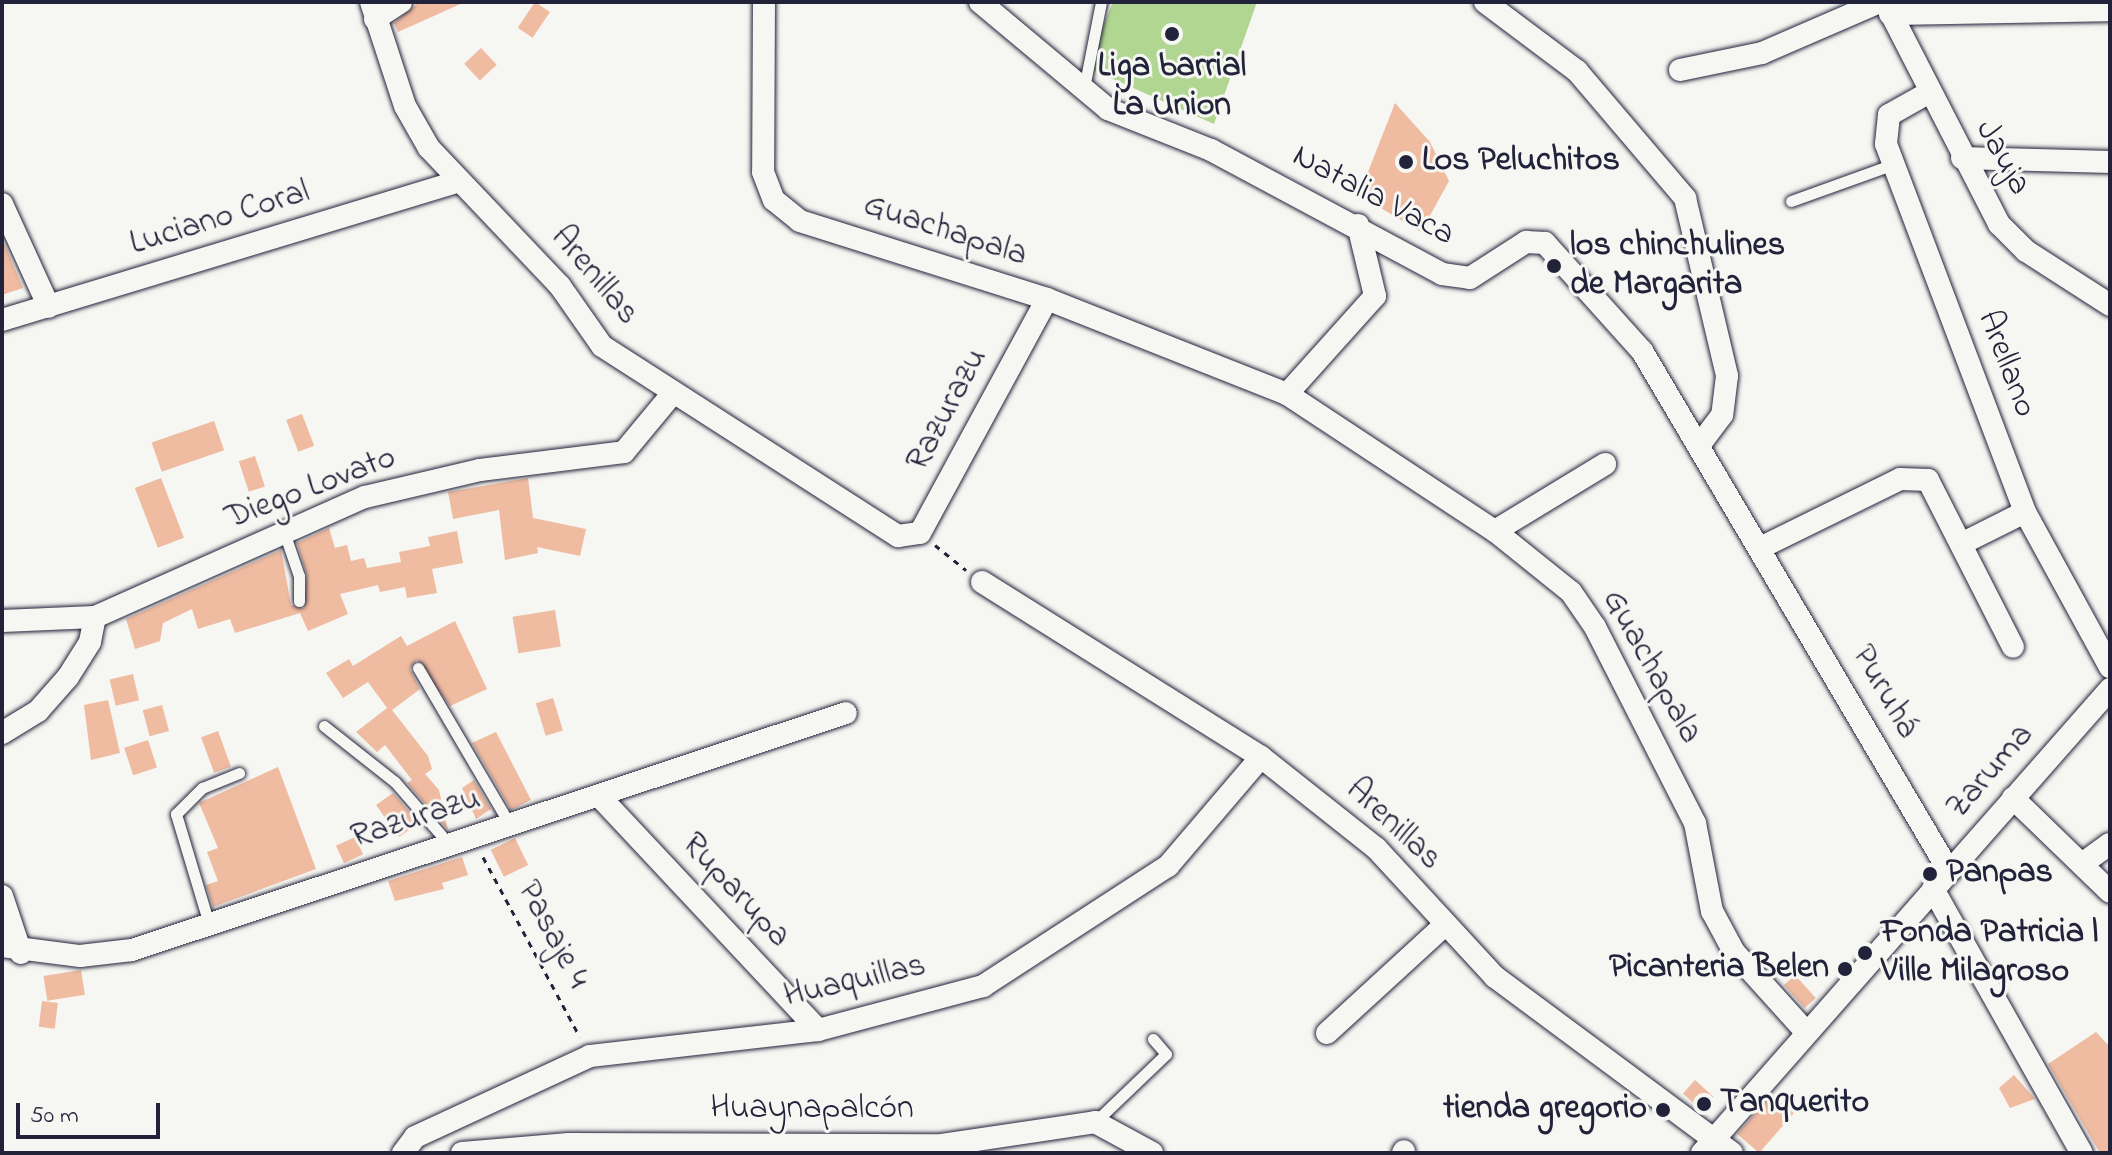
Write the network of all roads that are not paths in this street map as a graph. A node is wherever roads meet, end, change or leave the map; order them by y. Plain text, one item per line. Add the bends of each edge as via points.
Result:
1 (401, 2) edge
2 (764, 2) edge
3 (980, 2) edge
4 (1101, 2) edge
5 (1485, 2) edge
6 (1885, 6) edge
7 (2110, 10) edge
8 (373, 11) edge
9 (1680, 70) dead end
10 (1083, 93) junction
11 (1928, 93) junction
12 (1962, 158) junction
13 (2110, 162) edge
14 (1894, 164) junction
15 (457, 182) junction
16 (1791, 201) dead end
17 (2, 204) edge
18 (1358, 225) junction
19 (1047, 299) junction
20 (2110, 305) edge
21 (49, 307) junction
22 (2, 320) edge
23 (673, 393) junction
24 (1287, 394) junction
25 (1699, 446) junction
26 (1605, 464) dead end
27 (2025, 512) junction
28 (1495, 531) junction
29 (284, 532) junction
30 (909, 534) joint
31 (1963, 543) junction
32 (1760, 548) junction
33 (982, 582) road end
34 (299, 601) dead end
35 (95, 617) junction
36 (2, 621) edge
37 (2013, 647) dead end
38 (2110, 667) edge
39 (418, 668) dead end
40 (2110, 689) edge
41 (846, 713) dead end
42 (324, 726) dead end
43 (2, 733) edge
44 (1261, 757) junction
45 (239, 773) dead end
46 (2013, 798) junction
47 (602, 799) junction
48 (510, 825) junction
49 (448, 843) junction
50 (2110, 844) edge
51 (2082, 864) junction
52 (1949, 871) junction
53 (1933, 889) junction
54 (2110, 892) edge
55 (2, 896) edge
56 (209, 924) junction
57 (1446, 924) junction
58 (12, 949) edge
59 (818, 1030) junction
60 (1806, 1032) junction
61 (1327, 1033) dead end
62 (1153, 1039) dead end
63 (1095, 1122) junction
64 (1136, 1149) edge
65 (1716, 1149) edge
66 (403, 1153) edge
67 (462, 1153) edge
68 (2082, 1153) edge

1 - 8 street
2 - 19 street, Guachapala via 763,172 774,200 800,221
3 - 10 street, Natalia Vaca
4 - 10 lane
5 - 25 street via 1577,71 1685,198 1727,376 1722,415
6 - 7 street
6 - 9 street via 1762,53
6 - 11 street, Jauja
8 - 15 street, Arenillas via 405,106
10 - 18 street, Natalia Vaca
11 - 12 street, Jauja
11 - 14 street, Arellano via 1889,115 1884,134
12 - 13 street
12 - 20 street, Jauja via 1999,224 2026,251
14 - 16 lane
14 - 27 street, Arellano
15 - 21 street, Luciano Coral
15 - 23 street, Arenillas via 510,228 602,346
17 - 21 street
18 - 24 street via 1375,296
18 - 25 street, Natalia Vaca via 1456,278 1480,274 1526,242 1545,243 1642,351
19 - 24 street, Guachapala
19 - 30 street, Razurazu
21 - 22 street, Luciano Coral
23 - 29 street, Diego Lovato via 624,452 480,470 365,497
23 - 30 street, Arenillas
24 - 28 street, Guachapala
25 - 32 street, Natalia Vaca
26 - 28 street
27 - 31 street
27 - 38 street, Arellano
28 - 60 street, Guachapala via 1571,592 1595,627 1695,823 1712,911 1734,952
29 - 34 lane via 299,576
29 - 35 street, Diego Lovato
31 - 32 street via 1934,486 1909,476
31 - 37 street
32 - 52 street, Puruhá
33 - 44 street, Arenillas
35 - 36 street, Diego Lovato
35 - 43 street via 90,642 68,677 38,711
39 - 48 lane
40 - 46 street, Zaruma
41 - 47 street, Razurazu
42 - 49 lane via 395,782
44 - 57 street, Arenillas via 1376,848
44 - 59 street, Huaquillas via 1168,866 1014,970 983,986
45 - 56 lane via 188,798 176,814
46 - 51 street
46 - 52 street, Zaruma
47 - 48 street, Razurazu
47 - 59 street, Ruparupa
48 - 49 street, Razurazu
49 - 56 street, Razurazu
50 - 51 street
51 - 54 street
52 - 53 street, Zaruma
53 - 60 street, Zaruma
53 - 68 street
55 - 58 street
56 - 58 street, Razurazu via 132,950
57 - 61 street
57 - 65 street, Arenillas via 1495,977
59 - 66 street, Huaquillas via 590,1056 415,1137
60 - 65 street, Zaruma
62 - 63 lane via 1166,1054
63 - 64 street
63 - 67 street, Huaynapalcón via 942,1145 569,1144

